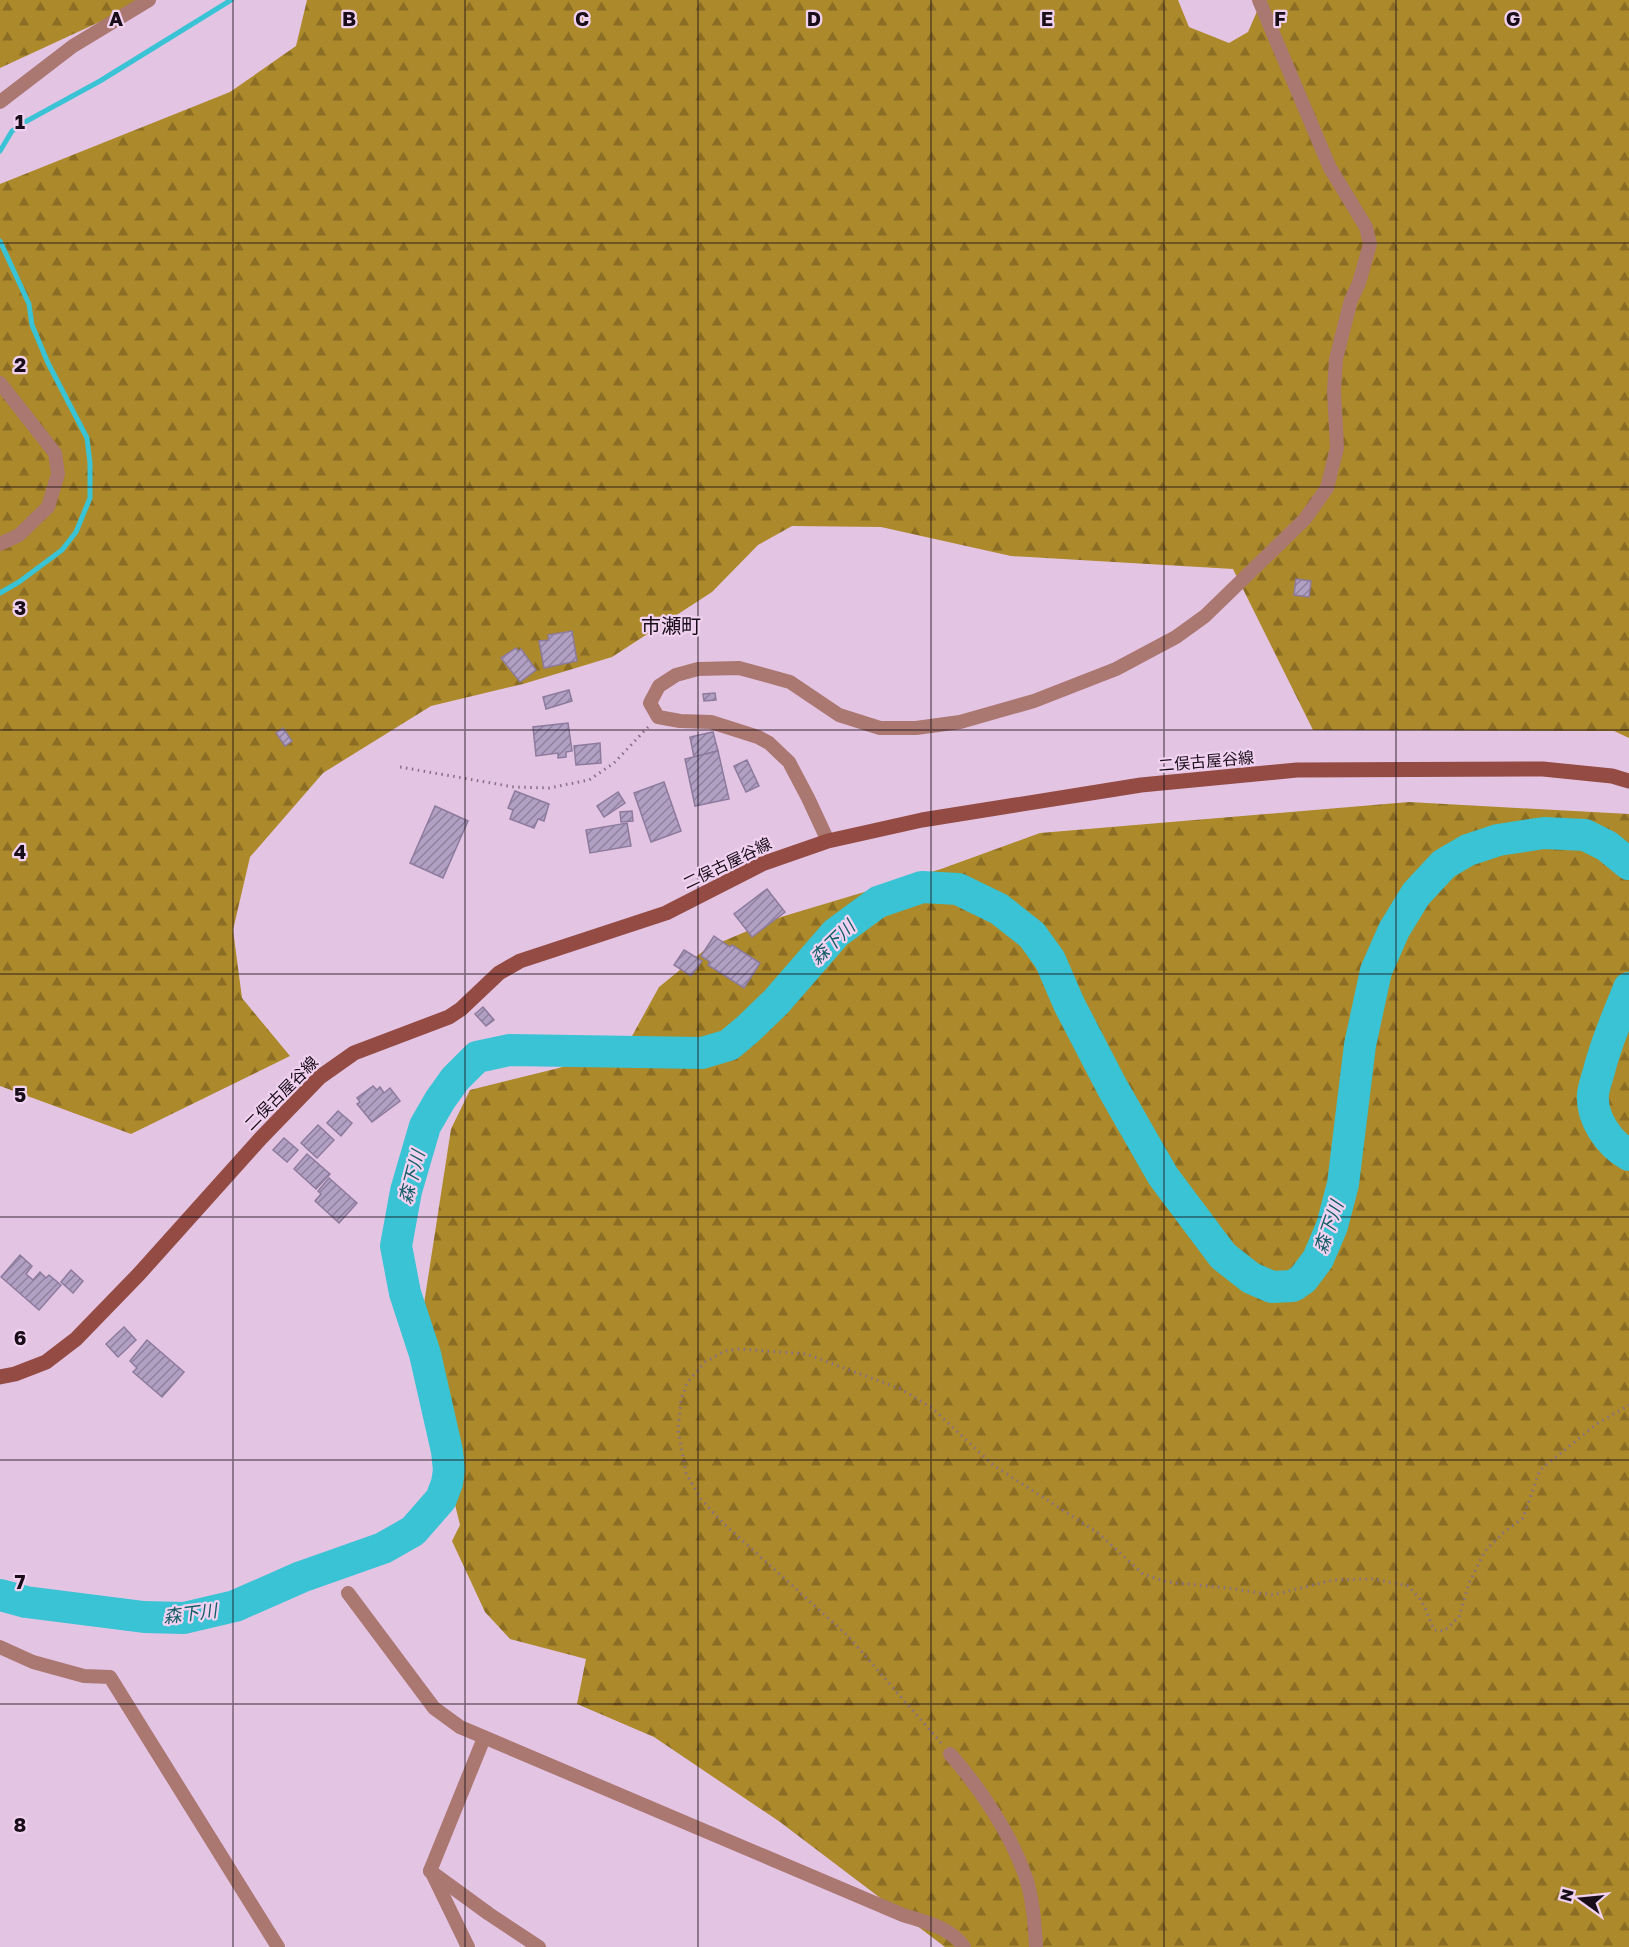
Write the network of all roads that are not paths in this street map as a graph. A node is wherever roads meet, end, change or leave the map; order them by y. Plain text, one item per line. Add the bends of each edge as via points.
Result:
1 (149, 0) edge
2 (1259, 0) edge
3 (0, 102) edge
4 (0, 383) edge
5 (0, 544) edge
6 (1629, 781) edge
7 (828, 841) junction
8 (0, 1377) edge
9 (348, 1593) dead end
10 (0, 1647) edge
11 (484, 1738) junction
12 (950, 1754) road end
13 (430, 1871) junction
14 (278, 1947) edge
15 (468, 1947) edge
16 (539, 1947) edge
17 (964, 1947) edge
18 (1036, 1947) edge

1 - 3 street via 73,46
2 - 7 street via 1330,168 1366,227 1370,244 1336,359 1337,448 1327,488 1305,519 1205,616 1176,637 1116,669 1034,701 960,722 880,728 839,715 790,682 739,668 698,669 676,675 659,686 650,703 658,717 711,722 758,736 789,762
4 - 5 street via 55,453 58,474 48,507 19,535
6 - 7 main road, 二俣古屋谷線 via 1543,769 1297,770 1141,785 922,820
7 - 8 main road, 二俣古屋谷線 via 762,864 666,913 520,961 499,973 449,1017 354,1053 305,1092 76,1339 46,1362
9 - 11 street via 434,1708
10 - 14 street via 33,1662 84,1676 110,1677
11 - 13 street
11 - 17 street via 903,1916 940,1927
12 - 18 street via 970,1776 1007,1836 1026,1878
13 - 15 street
13 - 16 street

